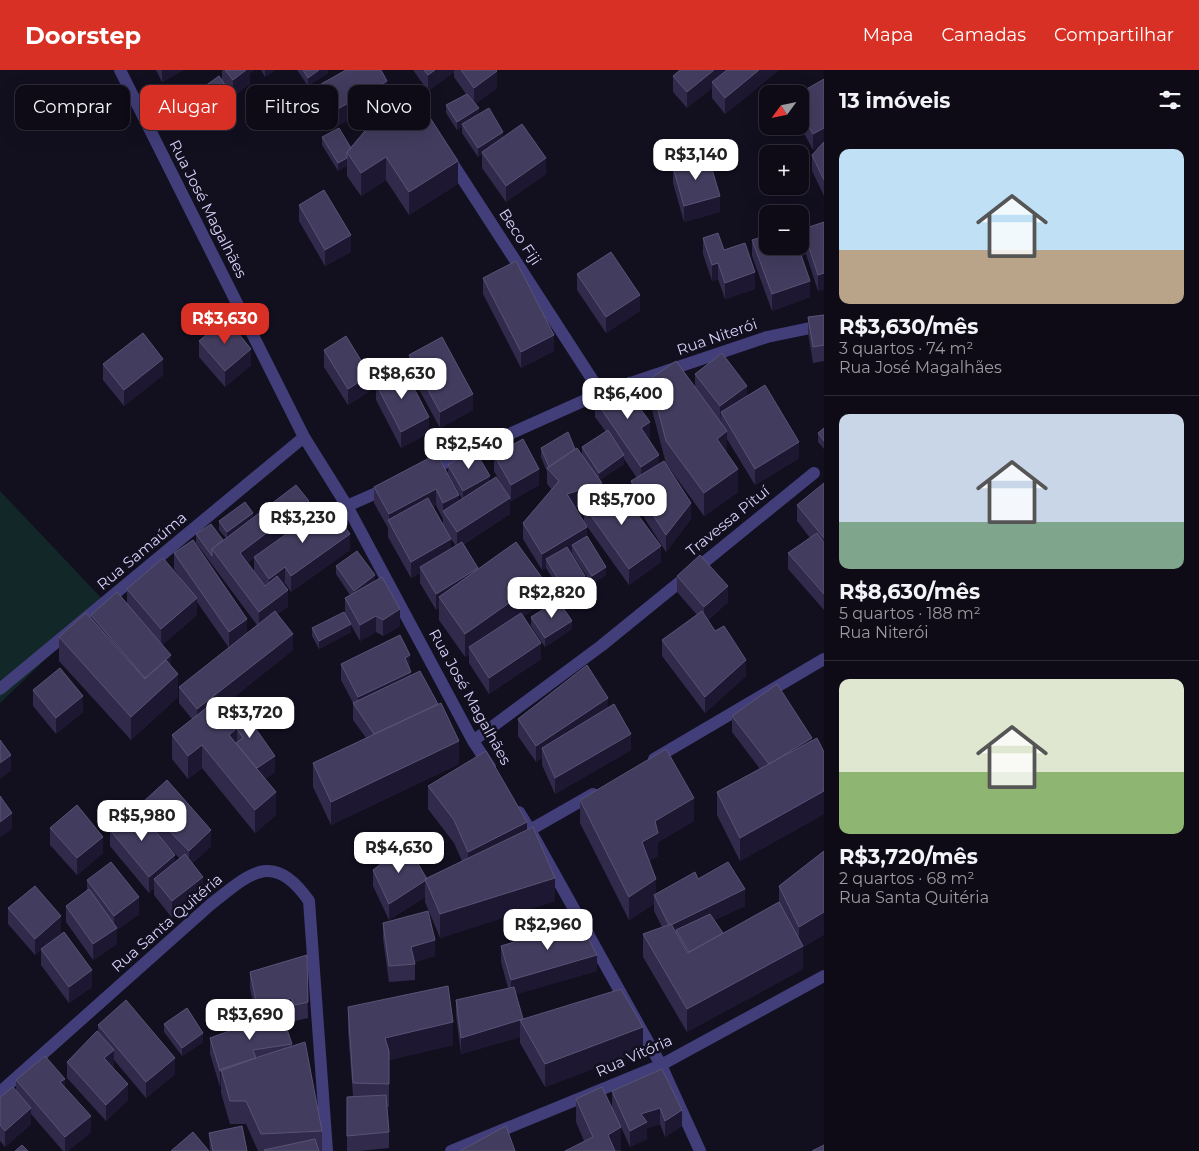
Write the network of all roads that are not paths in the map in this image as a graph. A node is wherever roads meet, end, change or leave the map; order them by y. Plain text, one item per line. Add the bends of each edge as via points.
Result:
1 (120, 70) edge
2 (443, 148) edge
3 (824, 325) edge
4 (601, 393) junction
5 (304, 437) junction
6 (814, 473) dead end
7 (419, 474) edge
8 (401, 482) edge
9 (347, 506) junction
10 (824, 659) edge
11 (0, 689) edge
12 (473, 741) junction
13 (647, 764) edge
14 (494, 774) edge
15 (605, 787) edge
16 (510, 798) edge
17 (530, 830) junction
18 (824, 976) edge
19 (661, 1065) junction
20 (0, 1092) edge
21 (327, 1151) edge
22 (451, 1151) edge
23 (700, 1151) edge

1 - 5 street, Rua José Magalhães
2 - 4 street, Beco Fiji
3 - 4 street, Rua Niterói via 767,337
4 - 7 street, Rua Niterói
5 - 9 street, Rua José Magalhães
5 - 11 street, Rua Samaúma
6 - 12 street, Travessa Pituí via 601,646
8 - 9 street
9 - 12 street, Rua José Magalhães
10 - 13 street
12 - 14 street, Rua José Magalhães
15 - 17 street
16 - 17 street
17 - 19 street
18 - 19 street, Rua Vitória
19 - 22 street, Rua Vitória
19 - 23 street
20 - 21 street, Rua Santa Quitéria via 210,905 246,878 273,870 298,885 309,901

